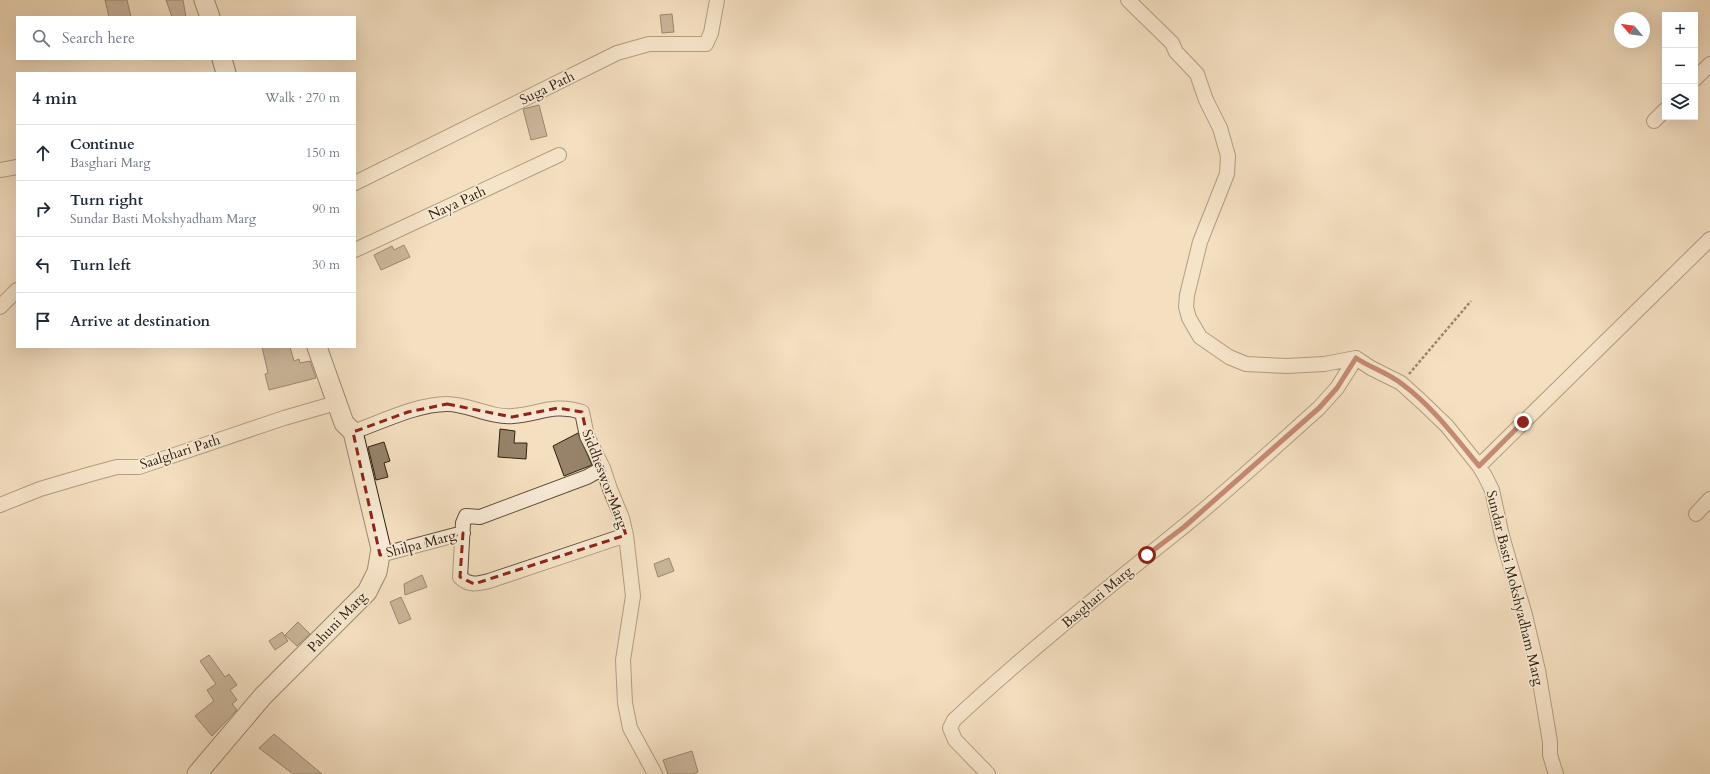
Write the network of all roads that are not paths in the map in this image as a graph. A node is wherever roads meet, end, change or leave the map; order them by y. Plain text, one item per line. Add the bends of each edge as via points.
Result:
1 (204, 0) edge
2 (717, 0) edge
3 (1128, 0) edge
4 (210, 16) edge
5 (222, 60) edge
6 (1710, 64) edge
7 (226, 72) edge
8 (1698, 76) edge
9 (1662, 113) edge
10 (1654, 121) dead end
11 (559, 155) dead end
12 (16, 167) edge
13 (0, 170) edge
14 (356, 183) edge
15 (1710, 239) edge
16 (356, 250) edge
17 (16, 291) edge
18 (0, 307) edge
19 (317, 348) edge
20 (1356, 358) junction
21 (336, 403) junction
22 (353, 432) junction
23 (1479, 466) junction
24 (603, 468) junction
25 (1710, 499) edge
26 (0, 505) edge
27 (1696, 514) dead end
28 (463, 533) junction
29 (626, 535) junction
30 (380, 555) junction
31 (198, 774) edge
32 (655, 774) edge
33 (988, 774) edge
34 (1556, 774) edge

1 - 4 street
2 - 14 street, Suga Path via 711,33 706,44 649,44 617,53
3 - 20 street via 1172,43 1176,52 1197,74 1220,128 1228,156 1227,174 1200,242 1187,295 1186,307 1189,318 1200,337 1229,357 1246,364 1324,364
5 - 7 street
6 - 8 street
9 - 10 street
11 - 16 street, Naya Path
12 - 13 street
15 - 23 street
17 - 18 street
19 - 21 street, Pahuni Marg
20 - 23 street, Sundar Basti Mokshyadham Marg via 1401,384 1438,417
20 - 33 street, Basghari Marg via 1337,388 1319,408 1184,527 1111,584 997,680 954,720 950,728 955,740
21 - 22 street, Pahuni Marg via 344,423
21 - 26 street, Saalghari Path via 139,467 117,467 91,474
22 - 24 street, Siddheswor Marg via 432,405 447,404 512,417 568,408 582,412 587,436
22 - 30 street, Pahuni Marg
23 - 34 street, Sundar Basti Mokshyadham Marg via 1492,490 1502,536 1525,615 1538,670 1550,755
24 - 28 street via 587,477 480,517 466,516
24 - 29 street, Siddheswor Marg
25 - 27 street
28 - 29 street via 460,577 474,584 489,582
28 - 30 street, Shilpa Marg
29 - 32 street, Siddheswor Marg via 633,596 623,660 626,704 630,728
30 - 31 street, Pahuni Marg via 378,572 367,592 263,696

